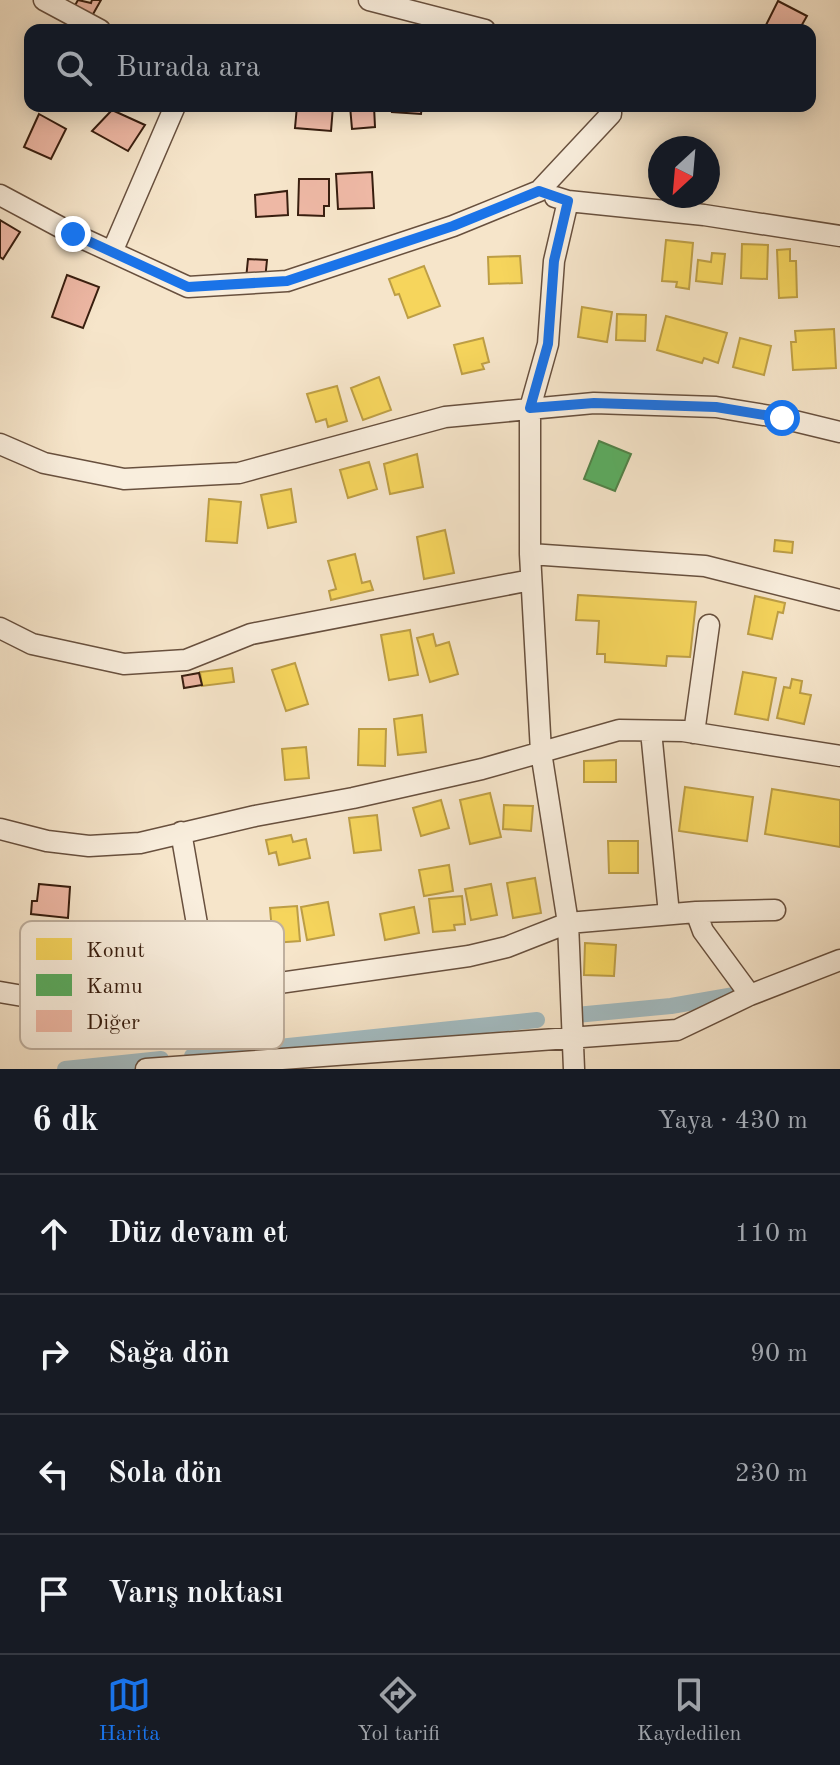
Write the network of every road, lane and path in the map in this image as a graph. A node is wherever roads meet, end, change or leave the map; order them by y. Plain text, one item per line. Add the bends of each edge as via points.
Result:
1 (44, 0) edge
2 (369, 0) edge
3 (89, 24) edge
4 (462, 24) edge
5 (172, 112) edge
6 (611, 112) edge
7 (539, 191) junction
8 (0, 195) edge
9 (568, 201) junction
10 (840, 236) edge
11 (112, 252) junction
12 (530, 408) junction
13 (840, 432) edge
14 (0, 444) edge
15 (530, 554) junction
16 (531, 580) junction
17 (840, 600) edge
18 (709, 625) dead end
19 (0, 628) edge
20 (651, 731) junction
21 (694, 733) junction
22 (541, 752) junction
23 (840, 756) edge
24 (0, 829) edge
25 (181, 832) junction
26 (775, 910) dead end
27 (696, 912) junction
28 (669, 914) junction
29 (196, 921) edge
30 (568, 923) junction
31 (840, 960) edge
32 (284, 982) edge
33 (0, 992) edge
34 (20, 995) edge
35 (750, 995) junction
36 (572, 1040) junction
37 (214, 1067) edge
38 (146, 1069) edge
39 (574, 1069) edge

1 - 3 street
2 - 4 street
5 - 11 street
6 - 7 street
7 - 9 street
7 - 11 street via 453,226 287,281 188,287
8 - 11 street
9 - 10 street
9 - 12 street via 554,261 548,344
12 - 13 street via 594,403 716,407
12 - 14 street via 445,417 239,473 124,479 44,463
12 - 15 street
15 - 16 street
15 - 17 street via 705,566
16 - 19 street via 251,634 186,660 124,664 32,644
16 - 22 street
18 - 21 street
20 - 21 street
20 - 22 street via 619,730
20 - 28 street
21 - 23 street
22 - 25 street via 353,798
22 - 30 street
24 - 25 street via 89,846 140,843
25 - 29 street
26 - 27 street
27 - 28 street
27 - 35 street via 703,931
28 - 30 street
30 - 32 street via 469,956
30 - 36 street
31 - 35 street
33 - 34 street
35 - 36 street via 677,1030
36 - 37 street
36 - 39 street
37 - 38 street

